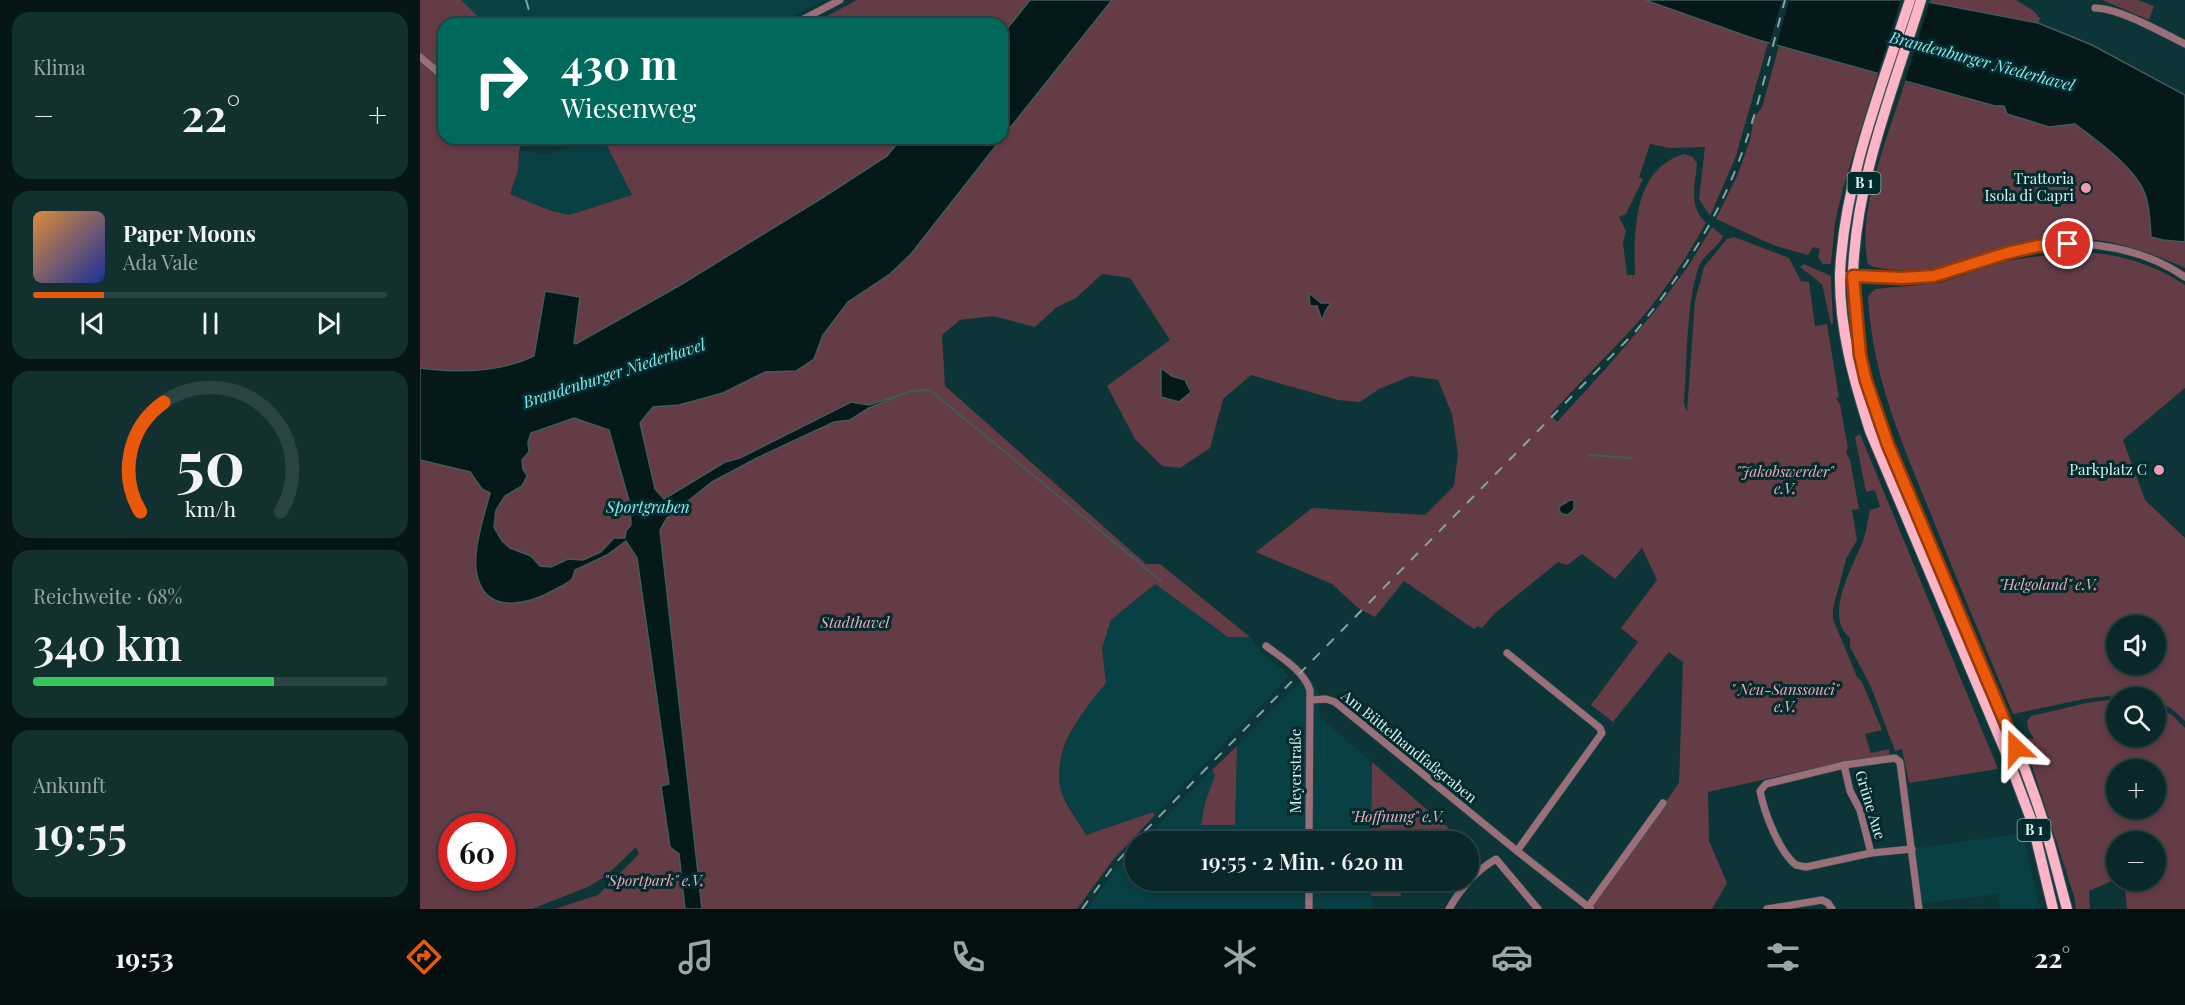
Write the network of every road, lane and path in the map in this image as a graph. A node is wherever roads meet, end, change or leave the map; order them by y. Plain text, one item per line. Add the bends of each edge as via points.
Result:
1 (840, 0) edge
2 (1910, 0) edge
3 (1922, 0) edge
4 (2095, 8) dead end
5 (806, 18) edge
6 (2185, 44) edge
7 (420, 57) edge
8 (438, 72) edge
9 (1887, 91) junction
10 (1840, 275) junction
11 (1853, 276) junction
12 (2185, 277) edge
13 (1266, 646) dead end
14 (1507, 653) dead end
15 (1310, 700) junction
16 (1844, 765) junction
17 (1663, 802) dead end
18 (1309, 831) edge
19 (1912, 849) junction
20 (1517, 851) junction
21 (1871, 853) junction
22 (1309, 891) edge
23 (1589, 908) edge
24 (1309, 909) edge
25 (1449, 909) edge
26 (1538, 909) edge
27 (1767, 909) edge
28 (1832, 909) edge
29 (1919, 909) edge
30 (2053, 909) edge
31 (2067, 909) edge

1 - 5 street
2 - 9 main road, B 1
3 - 9 main road, B 1
4 - 6 street via 2134,20
7 - 8 street
9 - 10 main road, B 1 via 1850,193
9 - 11 main road, B 1 via 1861,197
10 - 11 street
10 - 30 main road, B 1 via 1854,380 1870,431 2006,753 2032,822
11 - 12 street via 1934,276 2007,253 2068,244 2126,251
11 - 31 main road, B 1 via 1866,381 1888,445 2019,758 2042,820
13 - 15 street via 1306,680
14 - 20 street via 1583,713 1602,733
15 - 18 street, Meyerstraße
15 - 20 street, Am Büttelhandfaßgraben via 1335,702
16 - 19 street, Grüne Aue via 1895,758 1900,762
16 - 21 street, Grüne Aue
16 - 21 street, Grüne Aue via 1766,784 1760,791 1761,797 1772,827 1796,865 1806,867
17 - 23 street, Am Büttelhandfaßgraben
19 - 21 street, Grüne Aue
19 - 29 street, Grüne Aue
20 - 23 street, Am Büttelhandfaßgraben
22 - 24 street
25 - 26 street via 1480,868 1497,860
27 - 28 street via 1822,900

